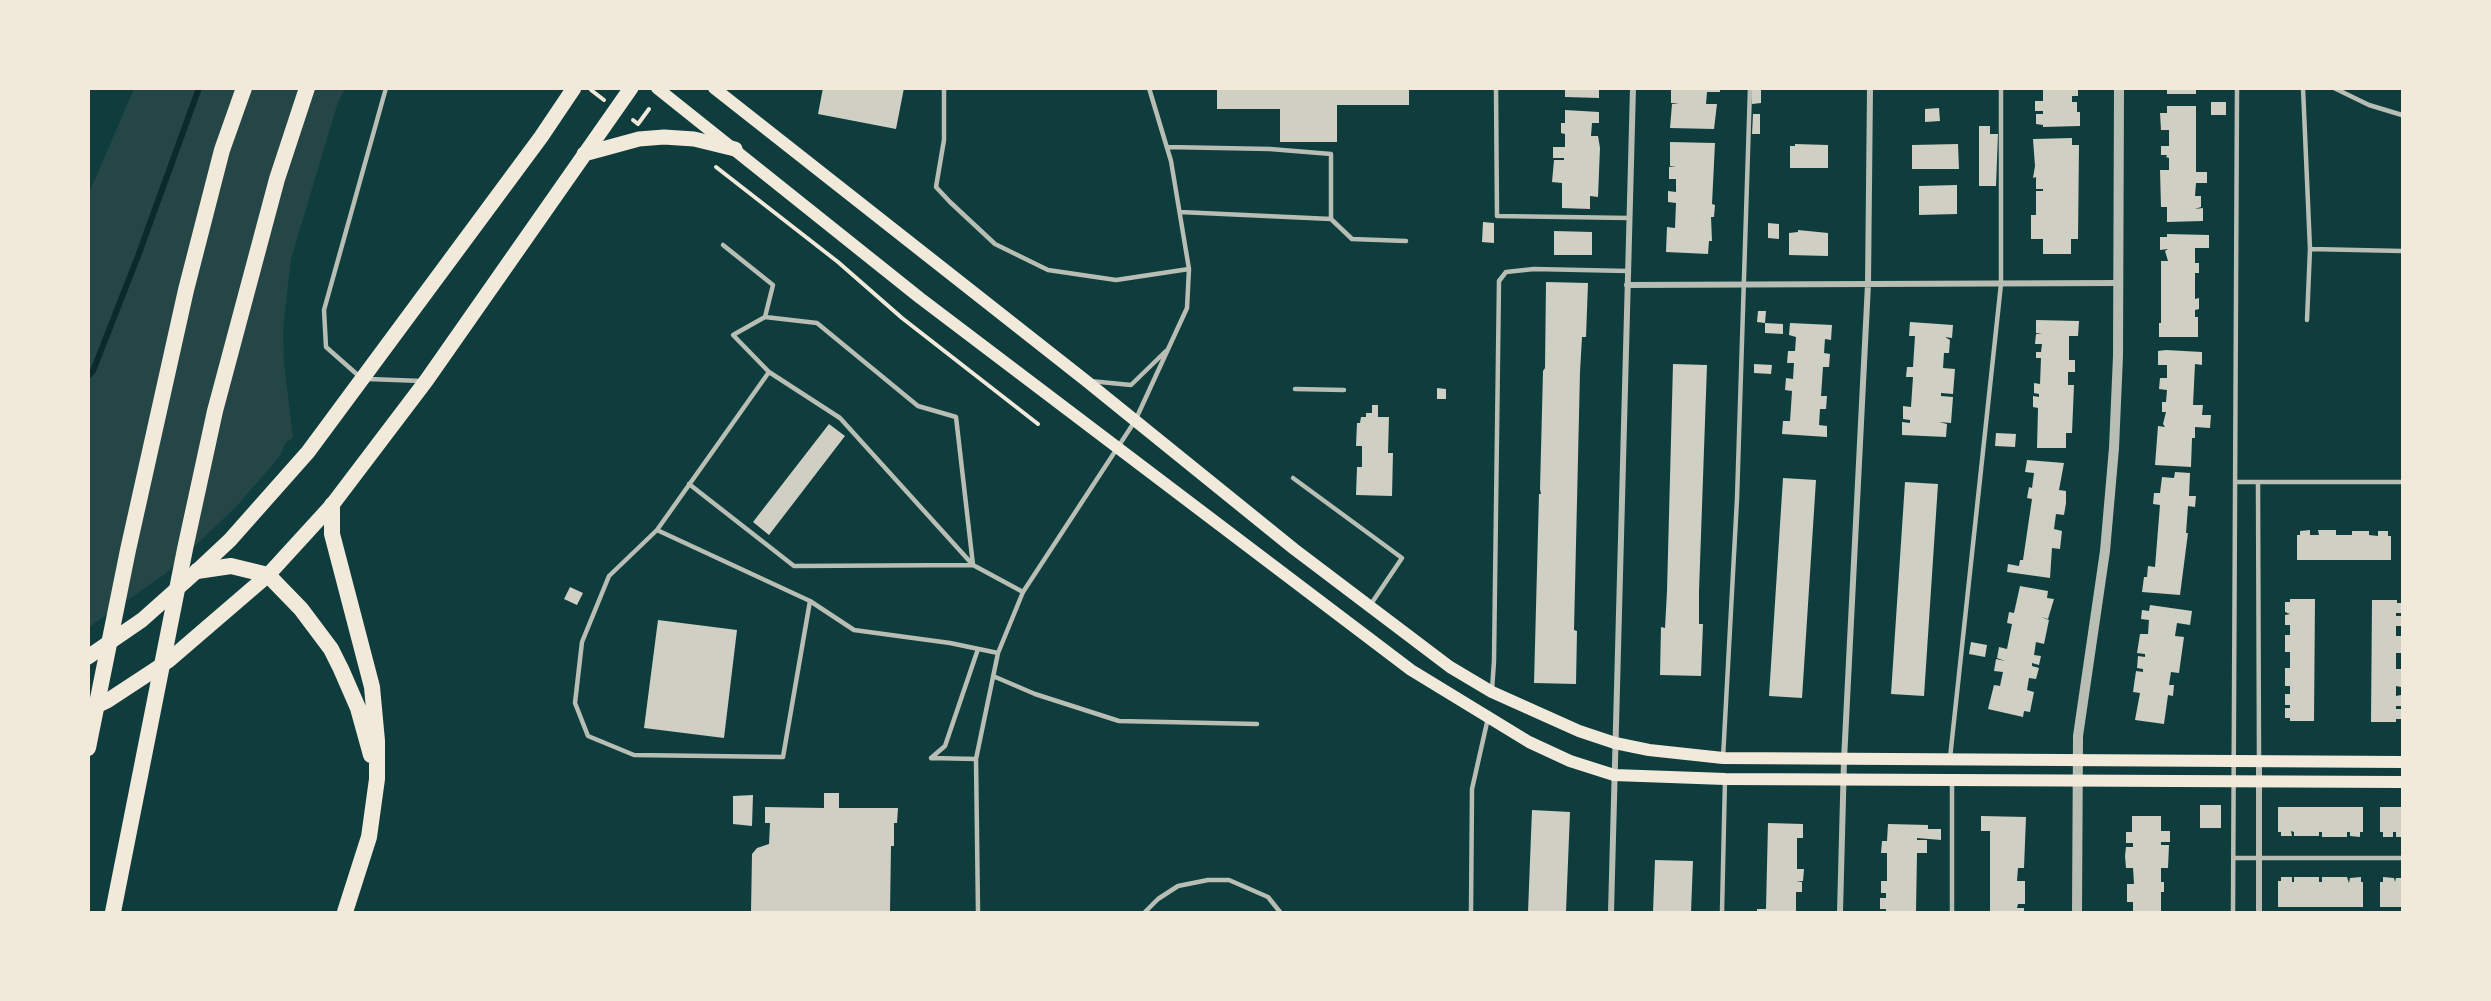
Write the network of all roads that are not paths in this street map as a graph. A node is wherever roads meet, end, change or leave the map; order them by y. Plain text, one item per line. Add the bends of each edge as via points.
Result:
1 (244, 88) edge
2 (307, 88) edge
3 (386, 88) edge
4 (574, 88) edge
5 (630, 88) edge
6 (657, 88) edge
7 (714, 88) edge
8 (944, 88) edge
9 (1149, 88) edge
10 (1496, 88) edge
11 (1633, 88) edge
12 (1750, 88) edge
13 (1870, 88) edge
14 (2001, 88) edge
15 (2120, 88) edge
16 (2237, 88) edge
17 (2303, 88) edge
18 (2334, 88) edge
19 (2403, 115) edge
20 (1167, 147) junction
21 (735, 149) junction
22 (584, 154) junction
23 (1180, 212) junction
24 (1629, 218) junction
25 (1331, 219) junction
26 (1406, 241) dead end
27 (723, 245) dead end
28 (2310, 249) junction
29 (2403, 251) edge
30 (1190, 269) junction
31 (1628, 271) junction
32 (2118, 283) junction
33 (1868, 284) junction
34 (2001, 284) junction
35 (1627, 285) junction
36 (1745, 285) junction
37 (765, 317) junction
38 (2307, 320) dead end
39 (1171, 347) junction
40 (769, 372) junction
41 (362, 379) junction
42 (1085, 380) junction
43 (426, 381) junction
44 (1295, 389) dead end
45 (1344, 390) dead end
46 (1135, 421) junction
47 (1118, 448) junction
48 (1293, 478) dead end
49 (2237, 482) junction
50 (2403, 482) edge
51 (2258, 483) junction
52 (689, 484) junction
53 (332, 505) junction
54 (657, 530) junction
55 (973, 565) junction
56 (197, 571) junction
57 (268, 575) junction
58 (1023, 592) junction
59 (810, 601) junction
60 (1369, 606) junction
61 (978, 649) junction
62 (998, 653) junction
63 (88, 657) edge
64 (993, 676) junction
65 (1492, 692) junction
66 (88, 710) edge
67 (1488, 718) junction
68 (1257, 724) dead end
69 (1615, 743) junction
70 (88, 748) edge
71 (1723, 758) junction
72 (976, 759) junction
73 (1950, 759) junction
74 (1844, 760) junction
75 (2077, 761) junction
76 (2235, 761) junction
77 (2259, 761) junction
78 (2403, 762) edge
79 (1614, 775) junction
80 (377, 779) junction
81 (1725, 779) junction
82 (1843, 780) junction
83 (1952, 781) junction
84 (2077, 782) junction
85 (2235, 782) junction
86 (2259, 782) junction
87 (2403, 782) edge
88 (2235, 858) junction
89 (2259, 858) junction
90 (2403, 858) edge
91 (113, 912) edge
92 (345, 912) edge
93 (978, 912) edge
94 (1145, 912) edge
95 (1280, 912) edge
96 (1470, 912) edge
97 (1611, 912) edge
98 (1722, 912) edge
99 (1840, 912) edge
100 (1952, 912) edge
101 (2077, 912) edge
102 (2233, 912) edge
103 (2259, 912) edge

1 - 70 highway via 222,150 183,301
2 - 91 highway via 277,179 215,411
3 - 41 lane via 324,310 326,347
4 - 41 main road
5 - 22 main road
6 - 21 main road
7 - 42 main road
8 - 30 lane via 944,140 936,187 995,244 1048,270 1116,280
9 - 20 lane
10 - 24 lane via 1497,216
11 - 24 street
12 - 36 lane
13 - 33 street
14 - 34 lane
15 - 32 street
16 - 49 lane
17 - 28 lane
18 - 19 lane via 2376,108
20 - 23 lane
20 - 25 lane via 1331,154
21 - 22 main road via 694,139 664,137 639,139
21 - 47 main road via 920,298
22 - 43 main road
23 - 25 lane
23 - 30 lane
24 - 31 street
25 - 26 lane via 1352,239
27 - 37 lane via 773,285
28 - 29 lane
28 - 38 lane
30 - 39 lane via 1187,308
31 - 35 street
31 - 65 lane via 1534,269 1506,272 1499,281
32 - 34 street
32 - 75 street via 2110,500
33 - 34 street
33 - 36 street
33 - 74 street
34 - 73 lane
35 - 36 street
35 - 69 street
36 - 71 lane
37 - 40 lane via 733,335
37 - 55 lane via 817,323 918,406 956,417
39 - 42 lane via 1131,385
39 - 46 lane
40 - 52 lane
40 - 55 lane via 840,418
41 - 43 lane
41 - 56 main road via 308,452
42 - 46 main road
43 - 53 main road
44 - 45 lane
46 - 47 lane
46 - 60 main road
47 - 58 lane
47 - 67 main road via 1411,670
48 - 60 lane via 1402,558
49 - 51 lane
49 - 76 lane
50 - 51 lane
51 - 77 lane
52 - 54 lane
52 - 55 lane via 794,566
53 - 57 main road
53 - 80 highway via 337,559 375,706
54 - 59 lane
54 - 59 lane via 609,576 582,642 575,703 588,736 634,755 783,757
55 - 58 lane
56 - 57 highway via 231,566
56 - 63 main road via 142,620
57 - 66 main road via 168,661
57 - 80 highway via 301,609 331,649 358,708
58 - 62 lane
59 - 61 lane via 854,630
60 - 65 main road via 1450,667
61 - 62 lane
61 - 72 lane via 945,746 931,758
62 - 64 lane
64 - 68 lane via 1119,721
64 - 72 lane
65 - 69 main road via 1541,716
67 - 79 main road via 1570,761
67 - 96 lane via 1472,789
69 - 71 main road
69 - 79 street
71 - 74 main road
72 - 93 lane
73 - 74 main road
73 - 75 main road
74 - 82 street
75 - 76 main road
75 - 84 street
76 - 77 main road
76 - 85 lane
77 - 78 main road
77 - 86 street
79 - 81 main road
79 - 97 street
80 - 92 highway via 369,837
81 - 82 main road
81 - 98 lane
82 - 83 main road
82 - 99 street
83 - 84 main road
83 - 100 lane
84 - 85 main road
84 - 101 street
85 - 86 main road
85 - 88 lane
86 - 87 main road
86 - 89 street
88 - 89 lane
88 - 102 lane
89 - 90 lane
89 - 103 street
94 - 95 lane via 1178,886 1208,880 1229,880 1268,897

